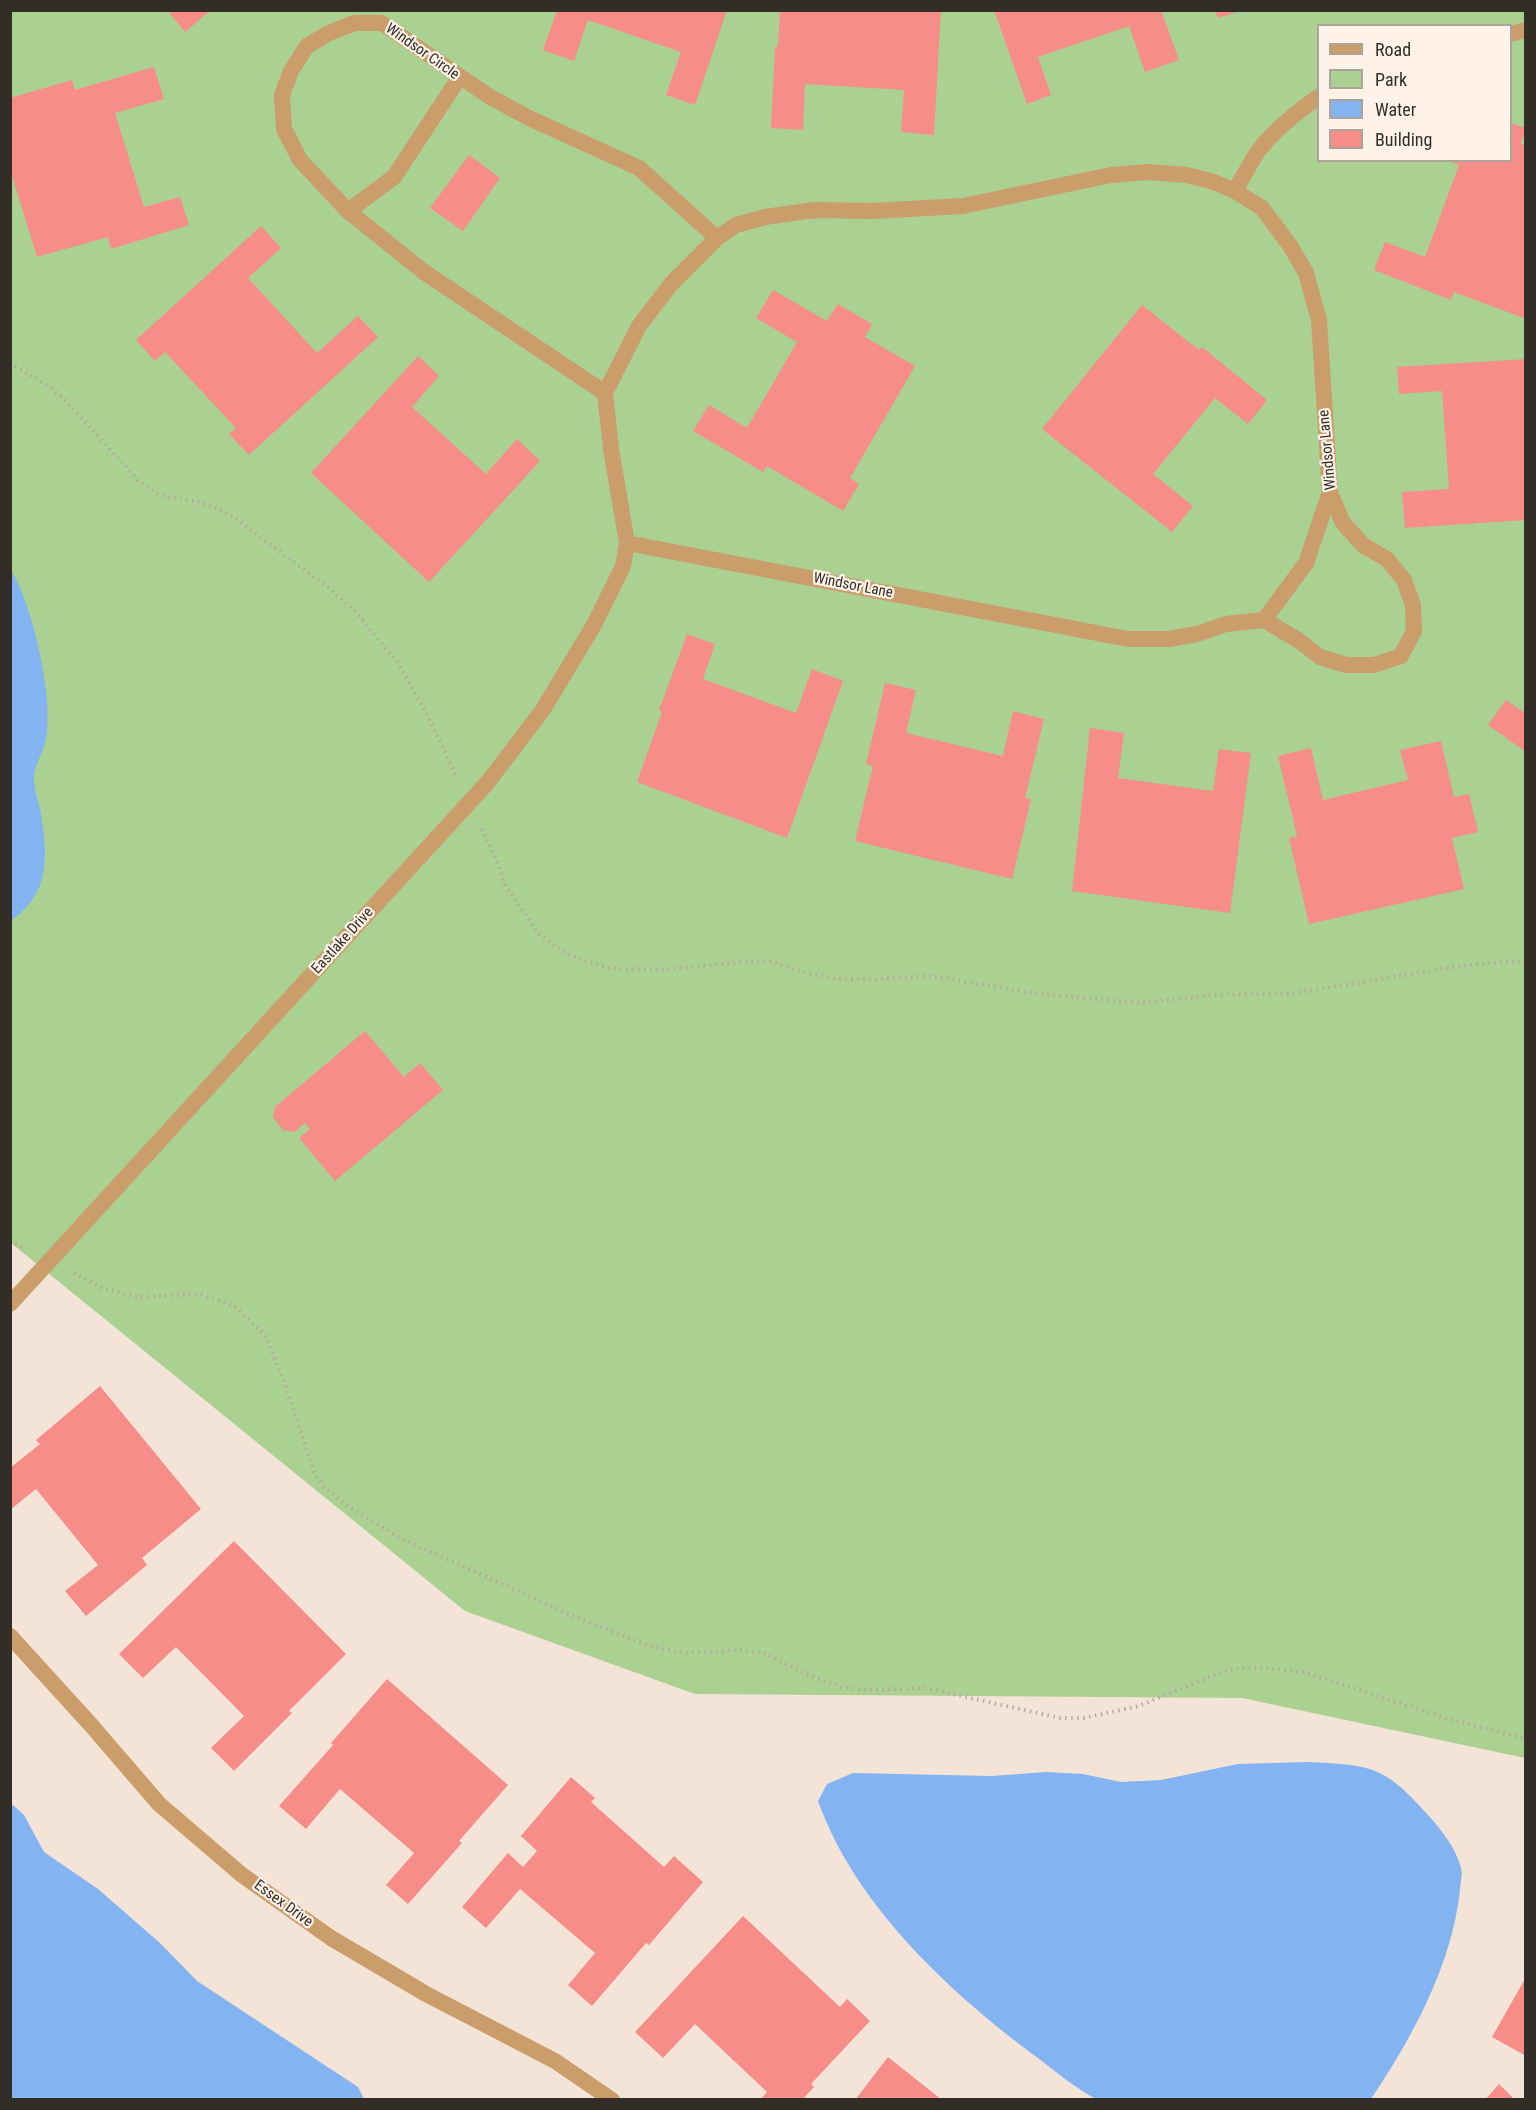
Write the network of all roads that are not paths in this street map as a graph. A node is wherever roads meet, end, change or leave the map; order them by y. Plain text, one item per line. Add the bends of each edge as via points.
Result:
1 (459, 78) junction
2 (1317, 98) edge
3 (1235, 191) junction
4 (348, 211) junction
5 (717, 238) junction
6 (605, 393) junction
7 (1330, 492) junction
8 (627, 543) junction
9 (1264, 620) junction
10 (10, 1304) edge
11 (10, 1636) edge
12 (612, 2100) edge

1 - 4 street via 394,177
1 - 4 street, Windsor Circle via 382,23 354,23 307,46 282,95 284,129 300,160
1 - 5 street, Windsor Circle via 529,118 639,168
2 - 3 street via 1266,143
3 - 5 street, Windsor Lane via 1187,175 1111,175 963,206 815,210 765,217 736,225
3 - 7 street, Windsor Lane via 1262,208 1306,273 1319,320
4 - 6 street, Windsor Circle via 423,272
5 - 6 street, Windsor Lane via 670,284 639,326
6 - 8 street via 610,449
7 - 9 street via 1306,563
7 - 9 street, Windsor Lane via 1343,523 1364,546 1387,560 1404,580 1413,605 1414,632 1401,656 1374,665 1347,665 1320,657
8 - 9 street, Windsor Lane via 1128,639 1168,639 1226,624
8 - 10 street, Eastlake Drive via 623,566 594,625 542,711 488,783
11 - 12 street, Essex Drive via 159,1804 242,1875 331,1938 426,1994 555,2061

